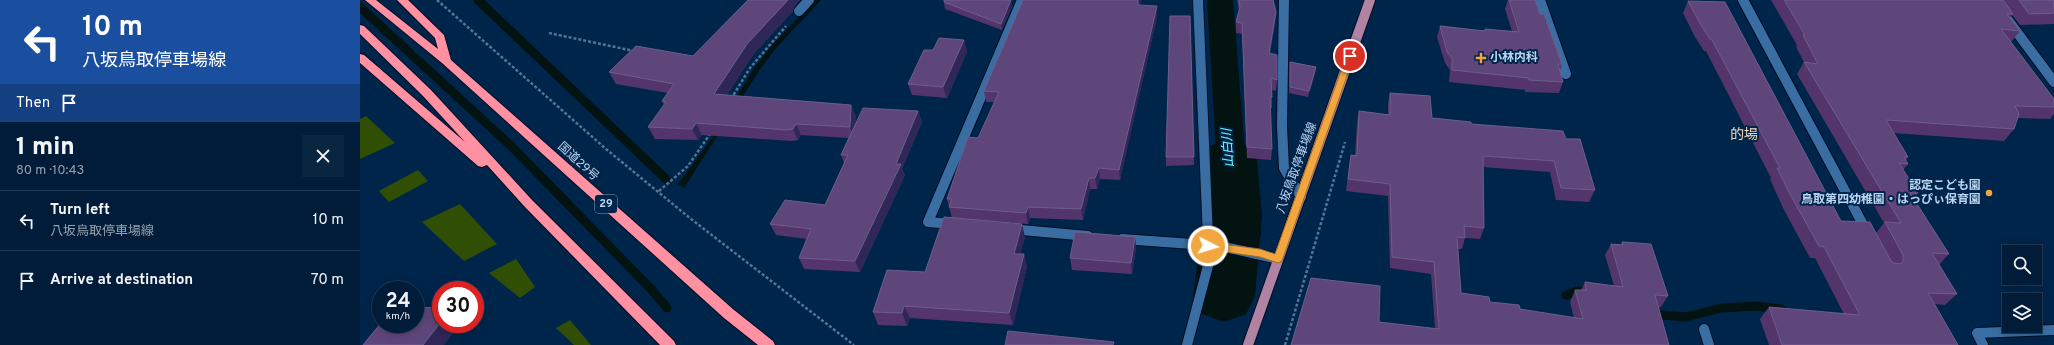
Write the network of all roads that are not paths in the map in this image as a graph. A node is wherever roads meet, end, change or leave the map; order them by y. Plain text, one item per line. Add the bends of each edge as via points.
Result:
1 (370, 0) edge
2 (402, 0) edge
3 (809, 0) edge
4 (1022, 0) edge
5 (1198, 0) edge
6 (1284, 0) edge
7 (1370, 0) edge
8 (1540, 0) edge
9 (1744, 0) edge
10 (1993, 0) edge
11 (799, 11) road end
12 (360, 28) edge
13 (360, 57) edge
14 (446, 61) junction
15 (1566, 74) dead end
16 (2054, 82) edge
17 (1301, 196) junction
18 (528, 203) junction
19 (967, 225) edge
20 (998, 228) edge
21 (1099, 237) edge
22 (1115, 238) edge
23 (1872, 242) edge
24 (1208, 246) junction
25 (1278, 259) junction
26 (1704, 329) dead end
27 (2054, 330) edge
28 (669, 345) edge
29 (768, 345) edge
30 (1187, 345) edge
31 (1248, 345) edge
32 (1709, 345) edge
33 (1983, 345) edge

1 - 14 highway, 国道29号 / 29
2 - 14 highway via 440,37
3 - 11 street
4 - 19 street via 928,222
5 - 24 street
6 - 17 street via 1284,168
7 - 17 main road, 八坂鳥取停車場線
8 - 15 street
9 - 23 street
10 - 16 street
12 - 18 highway via 427,93
13 - 18 highway
14 - 29 highway, 国道29号 / 29 via 728,314
17 - 25 main road, 八坂鳥取停車場線
18 - 28 highway
20 - 21 street
22 - 24 street
24 - 25 street via 1260,253
24 - 30 street via 1209,262
25 - 31 main road, 八坂鳥取停車場線
26 - 32 street
27 - 33 street via 1977,333

